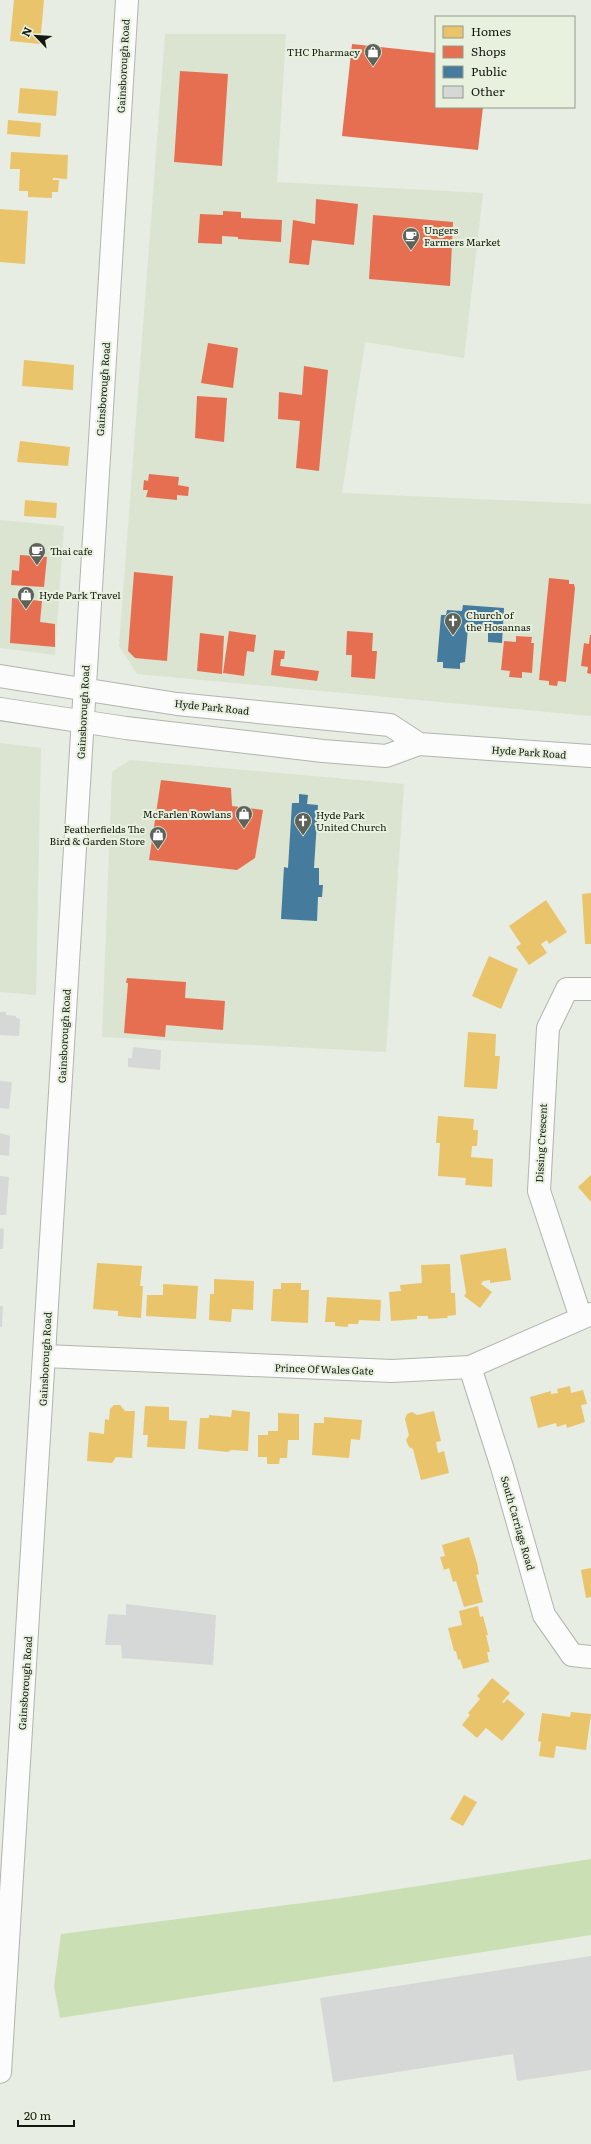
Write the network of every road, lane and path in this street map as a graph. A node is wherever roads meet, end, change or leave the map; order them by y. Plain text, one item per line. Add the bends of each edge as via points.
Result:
1 (127, 0) edge
2 (0, 676) edge
3 (84, 690) junction
4 (0, 709) edge
5 (83, 721) junction
6 (419, 744) junction
7 (591, 756) edge
8 (591, 988) edge
9 (586, 1316) edge
10 (45, 1356) junction
11 (470, 1367) junction
12 (591, 1657) edge
13 (0, 2072) edge

1 - 3 main road, Gainsborough Road via 111,289
2 - 3 main road, Hyde Park Road
3 - 5 main road, Gainsborough Road
3 - 6 main road, Hyde Park Road via 177,704 390,725
4 - 5 main road, Hyde Park Road
5 - 6 main road, Hyde Park Road via 315,750 386,756
5 - 10 main road, Gainsborough Road
6 - 7 main road, Hyde Park Road
8 - 9 main road, Dissing Crescent via 567,989 548,1028 538,1191
9 - 11 main road, Prince Of Wales Gate
10 - 11 main road, Prince Of Wales Gate via 392,1371
10 - 13 main road, Gainsborough Road
11 - 12 main road, South Carriage Road via 502,1467 544,1615 572,1655

